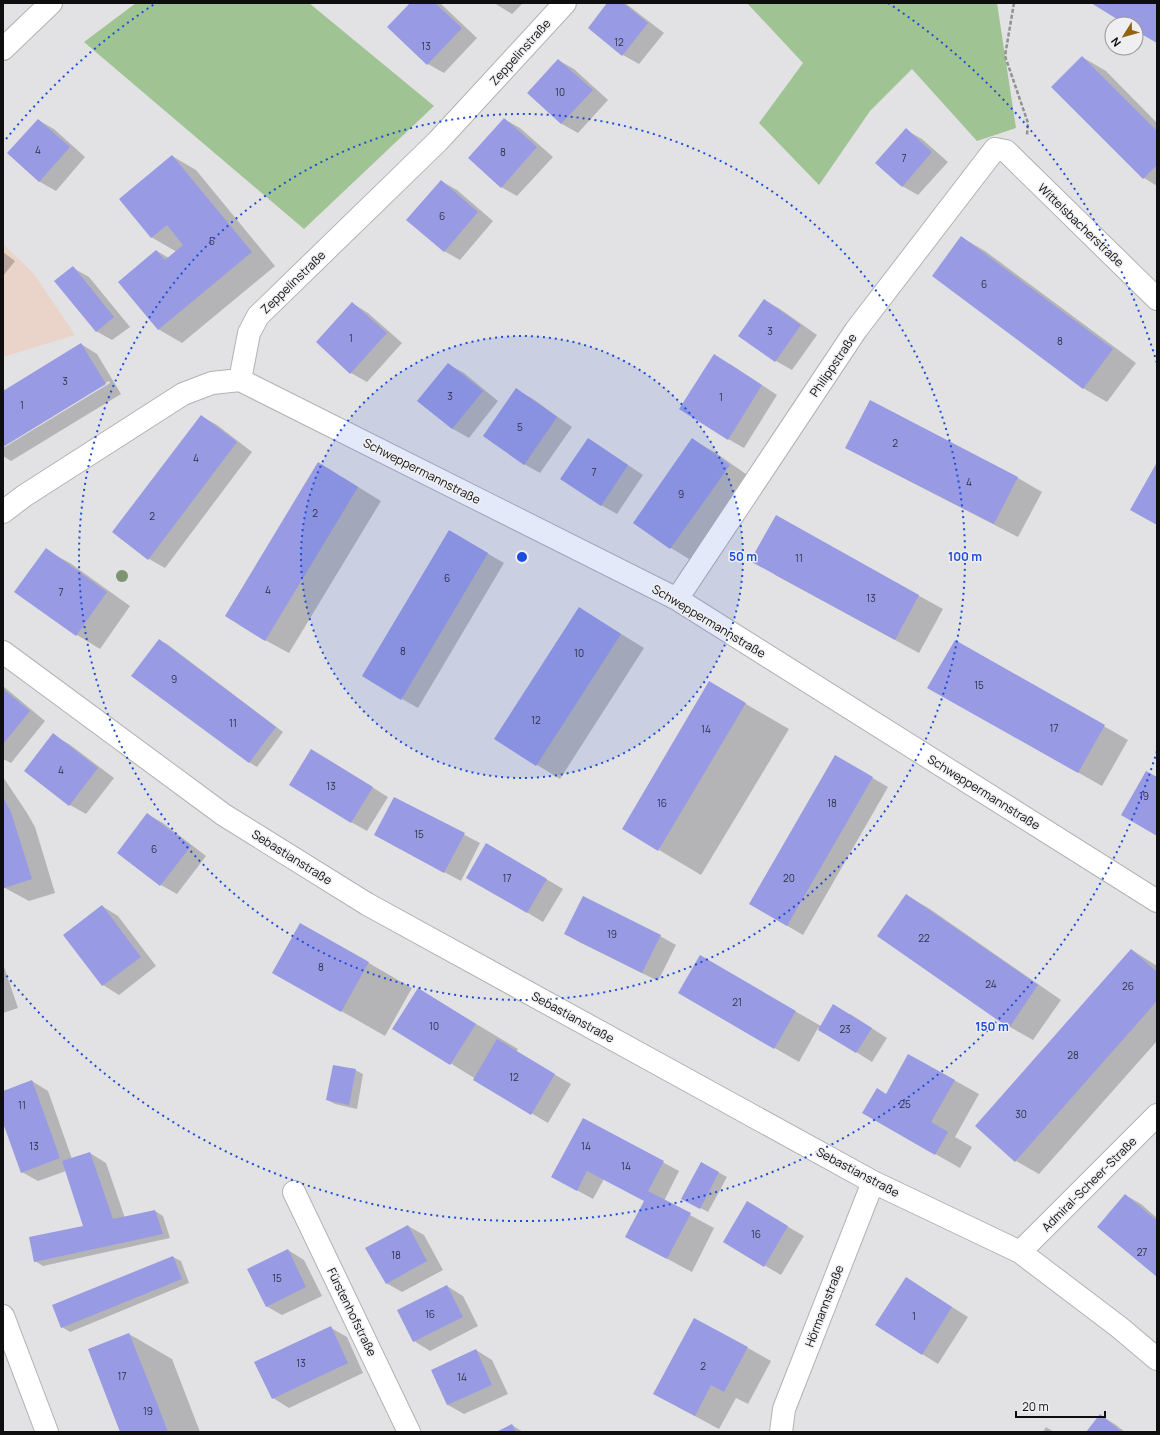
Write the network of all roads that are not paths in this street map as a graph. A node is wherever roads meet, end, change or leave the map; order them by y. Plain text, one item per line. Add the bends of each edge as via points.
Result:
1 (51, 3) edge
2 (565, 3) edge
3 (3, 48) edge
4 (1010, 155) joint
5 (1157, 299) edge
6 (240, 380) junction
7 (3, 512) edge
8 (677, 599) junction
9 (3, 652) edge
10 (1157, 901) edge
11 (1157, 1115) edge
12 (873, 1182) junction
13 (294, 1192) dead end
14 (1020, 1252) junction
15 (3, 1316) edge
16 (1157, 1359) edge
17 (47, 1432) edge
18 (409, 1432) edge
19 (781, 1432) edge

1 - 3 street
2 - 6 street, Zeppelinstraße via 438,141 258,316 249,333
4 - 5 street, Wittelsbacherstraße
4 - 8 street, Philippstraße via 995,149 856,330
6 - 7 street via 212,383 183,394
6 - 8 street, Schweppermannstraße
8 - 10 street, Schweppermannstraße
9 - 12 street, Sebastianstraße via 224,816 367,904
11 - 14 street, Admiral-Scheer-Straße
12 - 14 street, Sebastianstraße
12 - 19 street, Hörmannstraße via 784,1409
13 - 18 street, Fürstenhofstraße
14 - 16 street, Sebastianstraße
15 - 17 street

